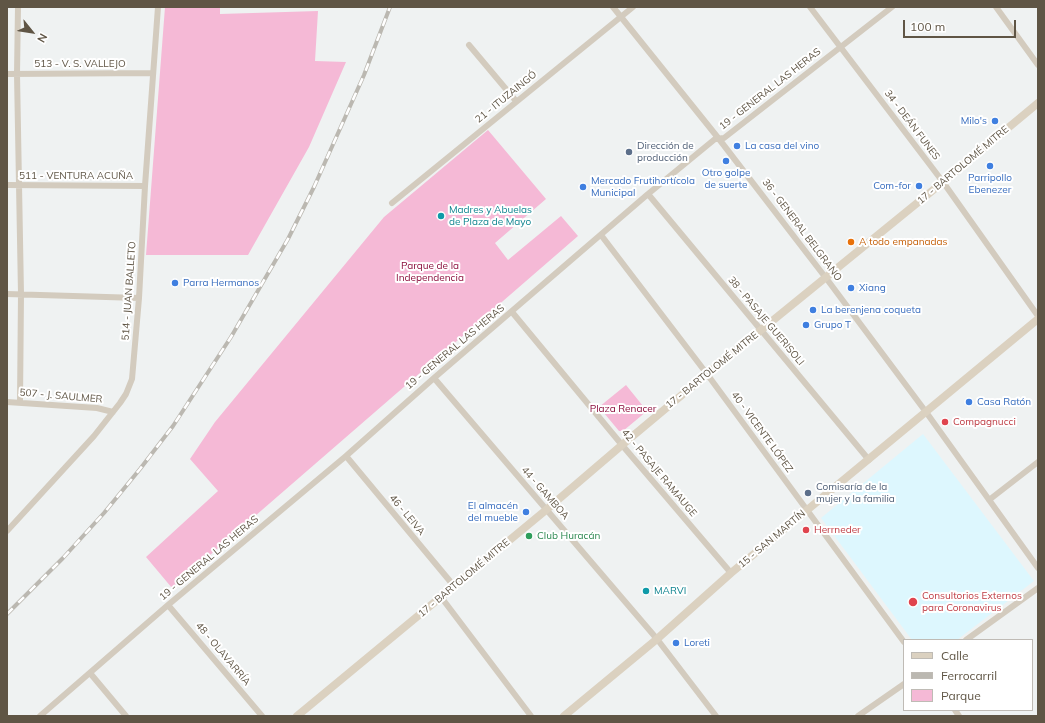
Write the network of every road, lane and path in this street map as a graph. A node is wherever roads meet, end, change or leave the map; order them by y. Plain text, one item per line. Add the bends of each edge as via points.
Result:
1 (18, 7) edge
2 (158, 7) edge
3 (614, 7) edge
4 (633, 7) edge
5 (810, 7) edge
6 (892, 7) edge
7 (996, 7) edge
8 (621, 16) junction
9 (469, 45) dead end
10 (840, 48) junction
11 (1038, 65) edge
12 (153, 73) junction
13 (7, 74) edge
14 (17, 74) junction
15 (516, 101) junction
16 (1038, 103) edge
17 (720, 139) junction
18 (943, 182) junction
19 (7, 185) edge
20 (19, 185) junction
21 (145, 186) junction
22 (648, 194) junction
23 (392, 203) dead end
24 (601, 235) junction
25 (825, 278) junction
26 (7, 294) edge
27 (21, 294) junction
28 (139, 298) junction
29 (512, 312) junction
30 (1038, 318) edge
31 (761, 330) junction
32 (707, 374) junction
33 (434, 378) junction
34 (7, 402) edge
35 (20, 402) junction
36 (113, 412) junction
37 (926, 412) junction
38 (622, 445) junction
39 (346, 456) junction
40 (869, 460) junction
41 (1038, 462) edge
42 (989, 500) junction
43 (546, 510) junction
44 (807, 510) junction
45 (7, 531) edge
46 (1038, 568) edge
47 (731, 573) junction
48 (454, 586) junction
49 (1038, 588) edge
50 (441, 597) junction
51 (168, 605) junction
52 (657, 639) junction
53 (967, 639) edge
54 (903, 641) edge
55 (90, 673) junction
56 (903, 685) edge
57 (40, 716) edge
58 (126, 716) edge
59 (262, 716) edge
60 (297, 716) edge
61 (531, 716) edge
62 (564, 716) edge
63 (716, 716) edge
64 (858, 716) edge

1 - 14 street
2 - 12 street, 514 - JUAN BALLETO
3 - 8 street, 36 - GENERAL BELGRANO
4 - 8 street, 21 - ITUZAINGÓ
5 - 10 street, 34 - DEÁN FUNES
6 - 10 street, 19 - GENERAL LAS HERAS
7 - 11 street
8 - 15 street, 21 - ITUZAINGÓ
8 - 17 street, 36 - GENERAL BELGRANO
9 - 15 street
10 - 17 street, 19 - GENERAL LAS HERAS
10 - 18 street, 34 - DEÁN FUNES
12 - 14 street, 513 - V. S. VALLEJO
12 - 21 street, 514 - JUAN BALLETO
13 - 14 street, 513 - V. S. VALLEJO
14 - 20 street
15 - 23 street, 21 - ITUZAINGÓ
16 - 18 street, 17 - BARTOLOMÉ MITRE
17 - 22 street, 19 - GENERAL LAS HERAS
17 - 25 street, 36 - GENERAL BELGRANO
18 - 25 street, 17 - BARTOLOMÉ MITRE
18 - 30 street, 34 - DEÁN FUNES
19 - 20 street, 511 - VENTURA ACUÑA
20 - 21 street, 511 - VENTURA ACUÑA
20 - 27 street
21 - 28 street, 514 - JUAN BALLETO
22 - 24 street, 19 - GENERAL LAS HERAS
22 - 31 street, 38 - PASAJE GUERISOLI
24 - 29 street, 19 - GENERAL LAS HERAS
24 - 32 street, 40 - VICENTE LÓPEZ
25 - 31 street, 17 - BARTOLOMÉ MITRE
25 - 37 street, 36 - GENERAL BELGRANO
26 - 27 street
27 - 28 street
27 - 35 street
28 - 36 street, 514 - JUAN BALLETO via 132,379 126,394
29 - 33 street, 19 - GENERAL LAS HERAS
29 - 38 street, 42 - PASAJE RAMAUGE
30 - 37 street, 15 - SAN MARTÍN
31 - 32 street, 17 - BARTOLOMÉ MITRE
31 - 40 street, 38 - PASAJE GUERISOLI
32 - 38 street, 17 - BARTOLOMÉ MITRE
32 - 44 street, 40 - VICENTE LÓPEZ
33 - 39 street, 19 - GENERAL LAS HERAS
33 - 43 street, 44 - GAMBOA
34 - 35 street, 507 - J. SAULMER
35 - 36 street, 507 - J. SAULMER via 97,408
36 - 45 street, 514 - JUAN BALLETO via 77,456
37 - 40 street, 15 - SAN MARTÍN
37 - 42 street, 36 - GENERAL BELGRANO
38 - 43 street, 17 - BARTOLOMÉ MITRE
38 - 47 street, 42 - PASAJE RAMAUGE
39 - 48 street, 46 - LEIVA
39 - 51 street, 19 - GENERAL LAS HERAS
40 - 44 street, 15 - SAN MARTÍN
41 - 42 street
42 - 46 street, 36 - GENERAL BELGRANO
43 - 48 street, 17 - BARTOLOMÉ MITRE
43 - 52 street, 44 - GAMBOA
44 - 47 street, 15 - SAN MARTÍN
44 - 54 street, 40 - VICENTE LÓPEZ
47 - 52 street, 15 - SAN MARTÍN
48 - 50 street, 17 - BARTOLOMÉ MITRE
49 - 53 street
50 - 60 street, 17 - BARTOLOMÉ MITRE
50 - 61 street
51 - 55 street, 19 - GENERAL LAS HERAS
51 - 59 street, 48 - OLAVARRÍA
52 - 62 street, 15 - SAN MARTÍN
52 - 63 street, 44 - GAMBOA
55 - 57 street, 19 - GENERAL LAS HERAS
55 - 58 street
56 - 64 street

